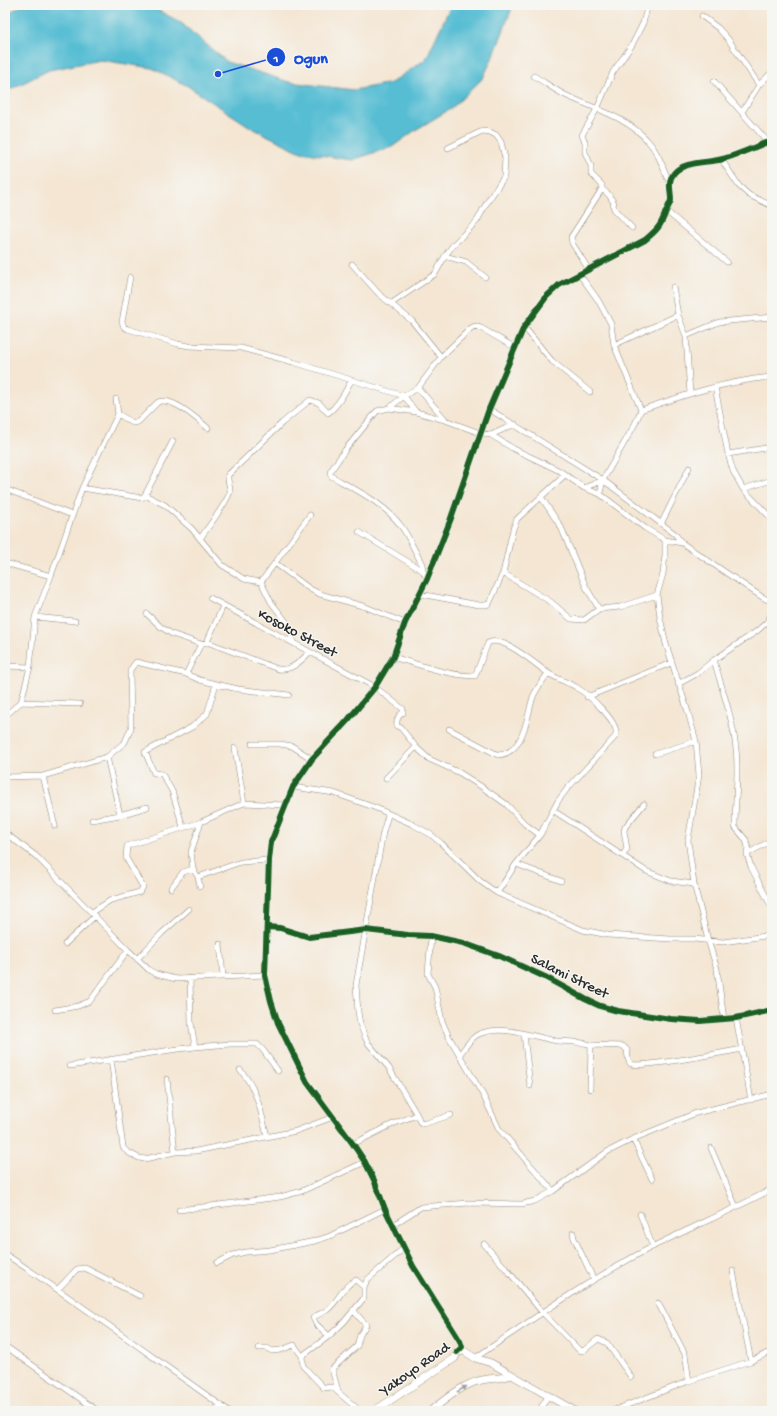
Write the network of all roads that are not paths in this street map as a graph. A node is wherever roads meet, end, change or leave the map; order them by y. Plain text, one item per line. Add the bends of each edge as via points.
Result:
1 (646, 6) edge
2 (702, 16) dead end
3 (772, 72) edge
4 (534, 76) dead end
5 (714, 81) dead end
6 (759, 85) junction
7 (597, 109) junction
8 (742, 112) junction
9 (770, 141) edge
10 (448, 148) dead end
11 (721, 159) junction
12 (669, 182) junction
13 (602, 189) junction
14 (772, 206) edge
15 (666, 211) junction
16 (632, 228) dead end
17 (445, 256) junction
18 (727, 262) dead end
19 (352, 264) dead end
20 (590, 270) junction
21 (580, 275) junction
22 (130, 277) dead end
23 (485, 277) dead end
24 (673, 286) dead end
25 (392, 303) junction
26 (678, 315) junction
27 (772, 317) edge
28 (524, 327) junction
29 (686, 336) junction
30 (614, 345) junction
31 (514, 347) junction
32 (441, 357) junction
33 (772, 377) edge
34 (352, 381) junction
35 (715, 387) junction
36 (418, 388) junction
37 (590, 392) dead end
38 (690, 394) junction
39 (404, 396) junction
40 (116, 399) dead end
41 (389, 408) junction
42 (489, 408) junction
43 (641, 410) junction
44 (416, 412) junction
45 (118, 414) junction
46 (445, 420) junction
47 (515, 424) junction
48 (208, 428) dead end
49 (480, 433) junction
50 (491, 435) junction
51 (173, 441) dead end
52 (772, 447) edge
53 (728, 454) junction
54 (689, 468) dead end
55 (565, 475) junction
56 (602, 480) junction
57 (772, 480) edge
58 (5, 488) edge
59 (82, 488) junction
60 (584, 488) junction
61 (743, 489) junction
62 (600, 494) junction
63 (145, 495) junction
64 (541, 497) junction
65 (72, 515) junction
66 (310, 515) dead end
67 (772, 519) edge
68 (661, 524) junction
69 (359, 532) dead end
70 (200, 539) junction
71 (665, 540) junction
72 (682, 543) junction
73 (5, 563) edge
74 (275, 563) junction
75 (422, 571) junction
76 (503, 573) junction
77 (51, 576) junction
78 (427, 579) junction
79 (261, 582) junction
80 (420, 594) junction
81 (657, 595) junction
82 (210, 598) dead end
83 (772, 602) edge
84 (223, 606) junction
85 (599, 609) junction
86 (772, 613) edge
87 (147, 614) dead end
88 (35, 617) junction
89 (75, 621) dead end
90 (405, 623) junction
91 (207, 642) junction
92 (293, 642) junction
93 (201, 644) junction
94 (310, 652) junction
95 (393, 657) junction
96 (714, 660) junction
97 (671, 663) junction
98 (5, 666) edge
99 (30, 667) junction
100 (548, 673) junction
101 (186, 674) junction
102 (216, 684) junction
103 (678, 684) junction
104 (375, 687) junction
105 (289, 695) dead end
106 (587, 697) junction
107 (21, 702) junction
108 (80, 704) dead end
109 (5, 716) edge
110 (448, 729) dead end
111 (696, 741) junction
112 (252, 744) dead end
113 (416, 747) junction
114 (235, 748) dead end
115 (655, 754) dead end
116 (107, 756) junction
117 (312, 759) junction
118 (43, 776) junction
119 (5, 777) edge
120 (386, 778) dead end
121 (293, 787) junction
122 (244, 803) junction
123 (644, 804) dead end
124 (285, 805) junction
125 (147, 807) dead end
126 (554, 811) junction
127 (388, 814) junction
128 (120, 815) junction
129 (92, 820) dead end
130 (201, 822) junction
131 (55, 826) dead end
132 (183, 827) junction
133 (5, 833) edge
134 (540, 835) junction
135 (772, 840) edge
136 (747, 854) junction
137 (623, 855) junction
138 (269, 860) junction
139 (516, 864) junction
140 (193, 869) junction
141 (198, 877) junction
142 (561, 881) dead end
143 (694, 884) junction
144 (200, 886) dead end
145 (171, 888) dead end
146 (497, 893) junction
147 (772, 908) edge
148 (189, 909) dead end
149 (94, 914) junction
150 (267, 927) junction
151 (366, 930) junction
152 (772, 935) edge
153 (431, 936) junction
154 (708, 940) junction
155 (65, 944) dead end
156 (220, 944) dead end
157 (128, 950) junction
158 (137, 959) junction
159 (265, 975) junction
160 (223, 976) junction
161 (190, 978) junction
162 (55, 1010) dead end
163 (772, 1010) edge
164 (736, 1018) junction
165 (724, 1019) junction
166 (524, 1034) junction
167 (591, 1045) junction
168 (195, 1047) junction
169 (742, 1049) junction
170 (460, 1054) junction
171 (111, 1059) junction
172 (70, 1066) dead end
173 (240, 1070) dead end
174 (278, 1071) dead end
175 (167, 1079) dead end
176 (530, 1086) dead end
177 (590, 1089) dead end
178 (772, 1094) edge
179 (751, 1100) junction
180 (417, 1115) junction
181 (450, 1115) dead end
182 (333, 1117) junction
183 (267, 1136) junction
184 (633, 1139) junction
185 (353, 1144) junction
186 (711, 1148) dead end
187 (175, 1152) junction
188 (365, 1162) junction
189 (652, 1180) dead end
190 (772, 1189) edge
191 (553, 1191) junction
192 (736, 1207) junction
193 (385, 1209) junction
194 (180, 1210) dead end
195 (640, 1214) dead end
196 (393, 1225) junction
197 (573, 1233) dead end
198 (484, 1244) dead end
199 (653, 1247) junction
200 (404, 1248) junction
201 (5, 1254) edge
202 (217, 1263) dead end
203 (733, 1271) dead end
204 (594, 1280) junction
205 (364, 1287) junction
206 (58, 1289) junction
207 (140, 1296) dead end
208 (658, 1303) dead end
209 (353, 1310) junction
210 (542, 1312) junction
211 (329, 1336) junction
212 (5, 1346) edge
213 (259, 1348) dead end
214 (772, 1351) edge
215 (457, 1352) junction
216 (302, 1356) junction
217 (475, 1358) junction
218 (751, 1361) junction
219 (512, 1375) junction
220 (631, 1377) dead end
221 (689, 1381) junction
222 (338, 1392) junction
223 (548, 1396) junction
224 (221, 1405) junction
225 (98, 1411) edge
226 (214, 1411) edge
227 (229, 1411) edge
228 (360, 1411) edge
229 (374, 1411) edge
230 (430, 1411) edge
231 (538, 1411) edge
232 (576, 1411) edge
233 (612, 1411) edge

1 - 7 street via 632,45 613,72
2 - 6 street via 728,39
3 - 6 street
4 - 7 street via 565,95
5 - 8 street
6 - 8 street
7 - 12 street via 627,123 642,135 655,150
7 - 13 street via 582,135 591,174 601,183
8 - 9 street
9 - 11 street
10 - 17 street via 483,131 490,132 501,142 506,167 504,177 477,221
11 - 12 street via 680,168
11 - 14 street via 739,186
12 - 15 street via 671,198
13 - 16 street via 614,203 614,209
13 - 20 street via 571,237 572,243
15 - 18 street
15 - 20 street via 664,220 645,240
17 - 23 street via 463,261
17 - 25 street via 435,274
19 - 25 street via 379,294
20 - 21 street
21 - 28 street via 559,285 547,296
21 - 30 street via 612,324
22 - 34 street via 122,322 128,329 189,346 245,349
24 - 26 street
25 - 32 street via 416,325
26 - 29 street
26 - 30 street
27 - 29 street via 719,322
28 - 31 street
28 - 37 street via 552,361
29 - 38 street
30 - 43 street
31 - 32 street via 475,326
31 - 42 street
32 - 36 street
33 - 35 street
34 - 39 street
34 - 70 street via 330,412 328,413 319,403 310,400 228,475 230,492
35 - 38 street
35 - 53 street
36 - 39 street
36 - 46 street
38 - 43 street
39 - 41 street
39 - 44 street
40 - 45 street
41 - 44 street
41 - 75 street via 377,412 345,450 330,474 372,499 399,523 422,564
42 - 47 street
42 - 49 street
43 - 56 street
44 - 46 street
45 - 48 street via 133,423 138,422 162,400 189,412
45 - 59 street
46 - 49 street
47 - 50 street
47 - 56 street
49 - 50 street
49 - 78 street
50 - 55 street
51 - 63 street
52 - 53 street
53 - 61 street via 733,471
54 - 68 street
55 - 60 street
55 - 64 street
56 - 60 street
56 - 62 street
56 - 68 street
57 - 61 street
58 - 65 street
59 - 63 street via 142,498
59 - 65 street
60 - 62 street
61 - 67 street
62 - 71 street
63 - 70 street via 165,505 192,528
64 - 76 street via 517,519
64 - 85 street via 561,527 586,587
65 - 77 street
66 - 74 street
68 - 72 street
69 - 75 street
70 - 79 street via 222,565 244,578
71 - 72 street
71 - 81 street via 663,574
72 - 83 street
73 - 77 street
74 - 79 street
74 - 90 street via 320,594 366,606
75 - 78 street
76 - 80 street via 489,604
76 - 85 street via 572,619 584,620
77 - 88 street
78 - 80 street
79 - 92 street via 270,602 288,624
80 - 90 street
81 - 85 street via 620,607
81 - 97 street via 662,630
82 - 84 street, Kosoko Street
84 - 91 street
84 - 92 street, Kosoko Street
86 - 96 street via 764,625
87 - 93 street via 172,634
88 - 89 street
88 - 99 street
90 - 95 street
91 - 93 street
91 - 94 street via 284,670 293,668
92 - 94 street, Kosoko Street
93 - 101 street
94 - 104 street, Kosoko Street
95 - 100 street via 445,673 475,676 488,643 496,641 535,662
95 - 104 street
96 - 103 street
96 - 136 street via 732,724 736,749 738,781 735,826 746,840
97 - 103 street
97 - 106 street
98 - 99 street
99 - 107 street
100 - 106 street via 576,687
100 - 110 street via 533,698 526,726 514,747 505,755 498,755
101 - 102 street
101 - 116 street via 136,662 130,670 131,728 125,742
102 - 105 street
102 - 132 street via 206,714 192,726 145,752 154,774 162,774 172,791
103 - 111 street
104 - 113 street, Kosoko Street via 403,709 403,713 397,719 397,726
104 - 117 street
106 - 126 street via 612,720 617,734 567,789
107 - 108 street
107 - 109 street
111 - 115 street
111 - 143 street via 699,775 688,840
112 - 117 street via 292,746
113 - 120 street
113 - 134 street via 429,759 470,779 495,796
114 - 122 street
116 - 118 street
116 - 128 street
117 - 121 street
118 - 119 street
118 - 131 street
121 - 124 street
121 - 127 street via 334,793
122 - 124 street
122 - 130 street
123 - 137 street via 625,827 628,848
124 - 138 street via 271,842
125 - 128 street
126 - 134 street
126 - 137 street
127 - 146 street via 430,834
127 - 151 street
128 - 129 street
130 - 132 street
130 - 140 street via 191,852
132 - 149 street via 128,846 126,858 143,887 140,892 111,900
133 - 149 street via 36,856
134 - 139 street
135 - 136 street
136 - 147 street
137 - 143 street via 646,871 662,878
138 - 141 street via 241,862
138 - 150 street
139 - 142 street
139 - 146 street
140 - 141 street
140 - 145 street via 183,872
141 - 144 street
143 - 154 street
146 - 154 street via 594,933
148 - 158 street
149 - 155 street
149 - 157 street
150 - 151 street via 280,928 309,937
150 - 159 street
151 - 153 street, Salami Street
151 - 180 street via 356,985 360,1024 368,1043 386,1064
152 - 154 street via 723,942
153 - 165 street, Salami Street via 463,943 499,956 600,1006 671,1019
153 - 170 street via 428,976 435,987 444,1026
154 - 165 street via 717,969
156 - 160 street
157 - 158 street
157 - 162 street via 90,1001
158 - 161 street via 156,974
159 - 160 street
159 - 182 street via 270,1001 297,1064
160 - 161 street
161 - 168 street
163 - 164 street, Salami Street
164 - 165 street, Salami Street
164 - 169 street
166 - 167 street
166 - 170 street via 502,1030 479,1034
166 - 176 street
167 - 169 street via 623,1046 627,1050 629,1062 634,1065
167 - 177 street
168 - 171 street
168 - 174 street via 257,1044
169 - 179 street
170 - 191 street via 499,1129
171 - 172 street
171 - 187 street via 124,1149 145,1159
173 - 183 street via 256,1094
175 - 187 street
178 - 179 street
179 - 184 street via 696,1113
180 - 181 street via 423,1124
180 - 185 street
182 - 183 street via 296,1130
182 - 185 street
183 - 187 street via 196,1152
184 - 189 street
184 - 191 street via 607,1152
185 - 188 street
186 - 192 street
188 - 193 street
188 - 194 street via 302,1191 280,1197
190 - 192 street
191 - 196 street via 535,1201 522,1204 468,1203 421,1206
192 - 199 street
193 - 196 street
193 - 202 street via 315,1241 298,1246 246,1252
195 - 199 street
196 - 200 street
197 - 204 street
198 - 210 street
199 - 204 street
200 - 205 street via 372,1274
200 - 215 street via 460,1341 462,1347
201 - 206 street
203 - 218 street
204 - 210 street
205 - 209 street via 364,1298
205 - 211 street via 356,1280 353,1281 327,1310 312,1318
206 - 207 street via 77,1269 85,1268
206 - 224 street
208 - 221 street via 685,1354
209 - 211 street
209 - 222 street via 366,1325 357,1346 332,1370
210 - 217 street
210 - 220 street via 579,1350 583,1351 598,1339 607,1343
211 - 216 street
212 - 225 street
213 - 216 street via 272,1351 294,1345
214 - 218 street
215 - 217 main road, Yakoyo Road via 464,1351
215 - 229 main road, Yakoyo Road via 455,1358
216 - 222 street via 303,1366 318,1383 324,1388 332,1386
217 - 219 main road, Yakoyo Road via 491,1363
218 - 221 street
219 - 223 main road, Yakoyo Road
230 -> 219 main road via 475,1382
221 - 233 street
222 - 228 street
223 - 231 street
223 - 232 main road, Yakoyo Road
224 - 226 street
224 - 227 street

